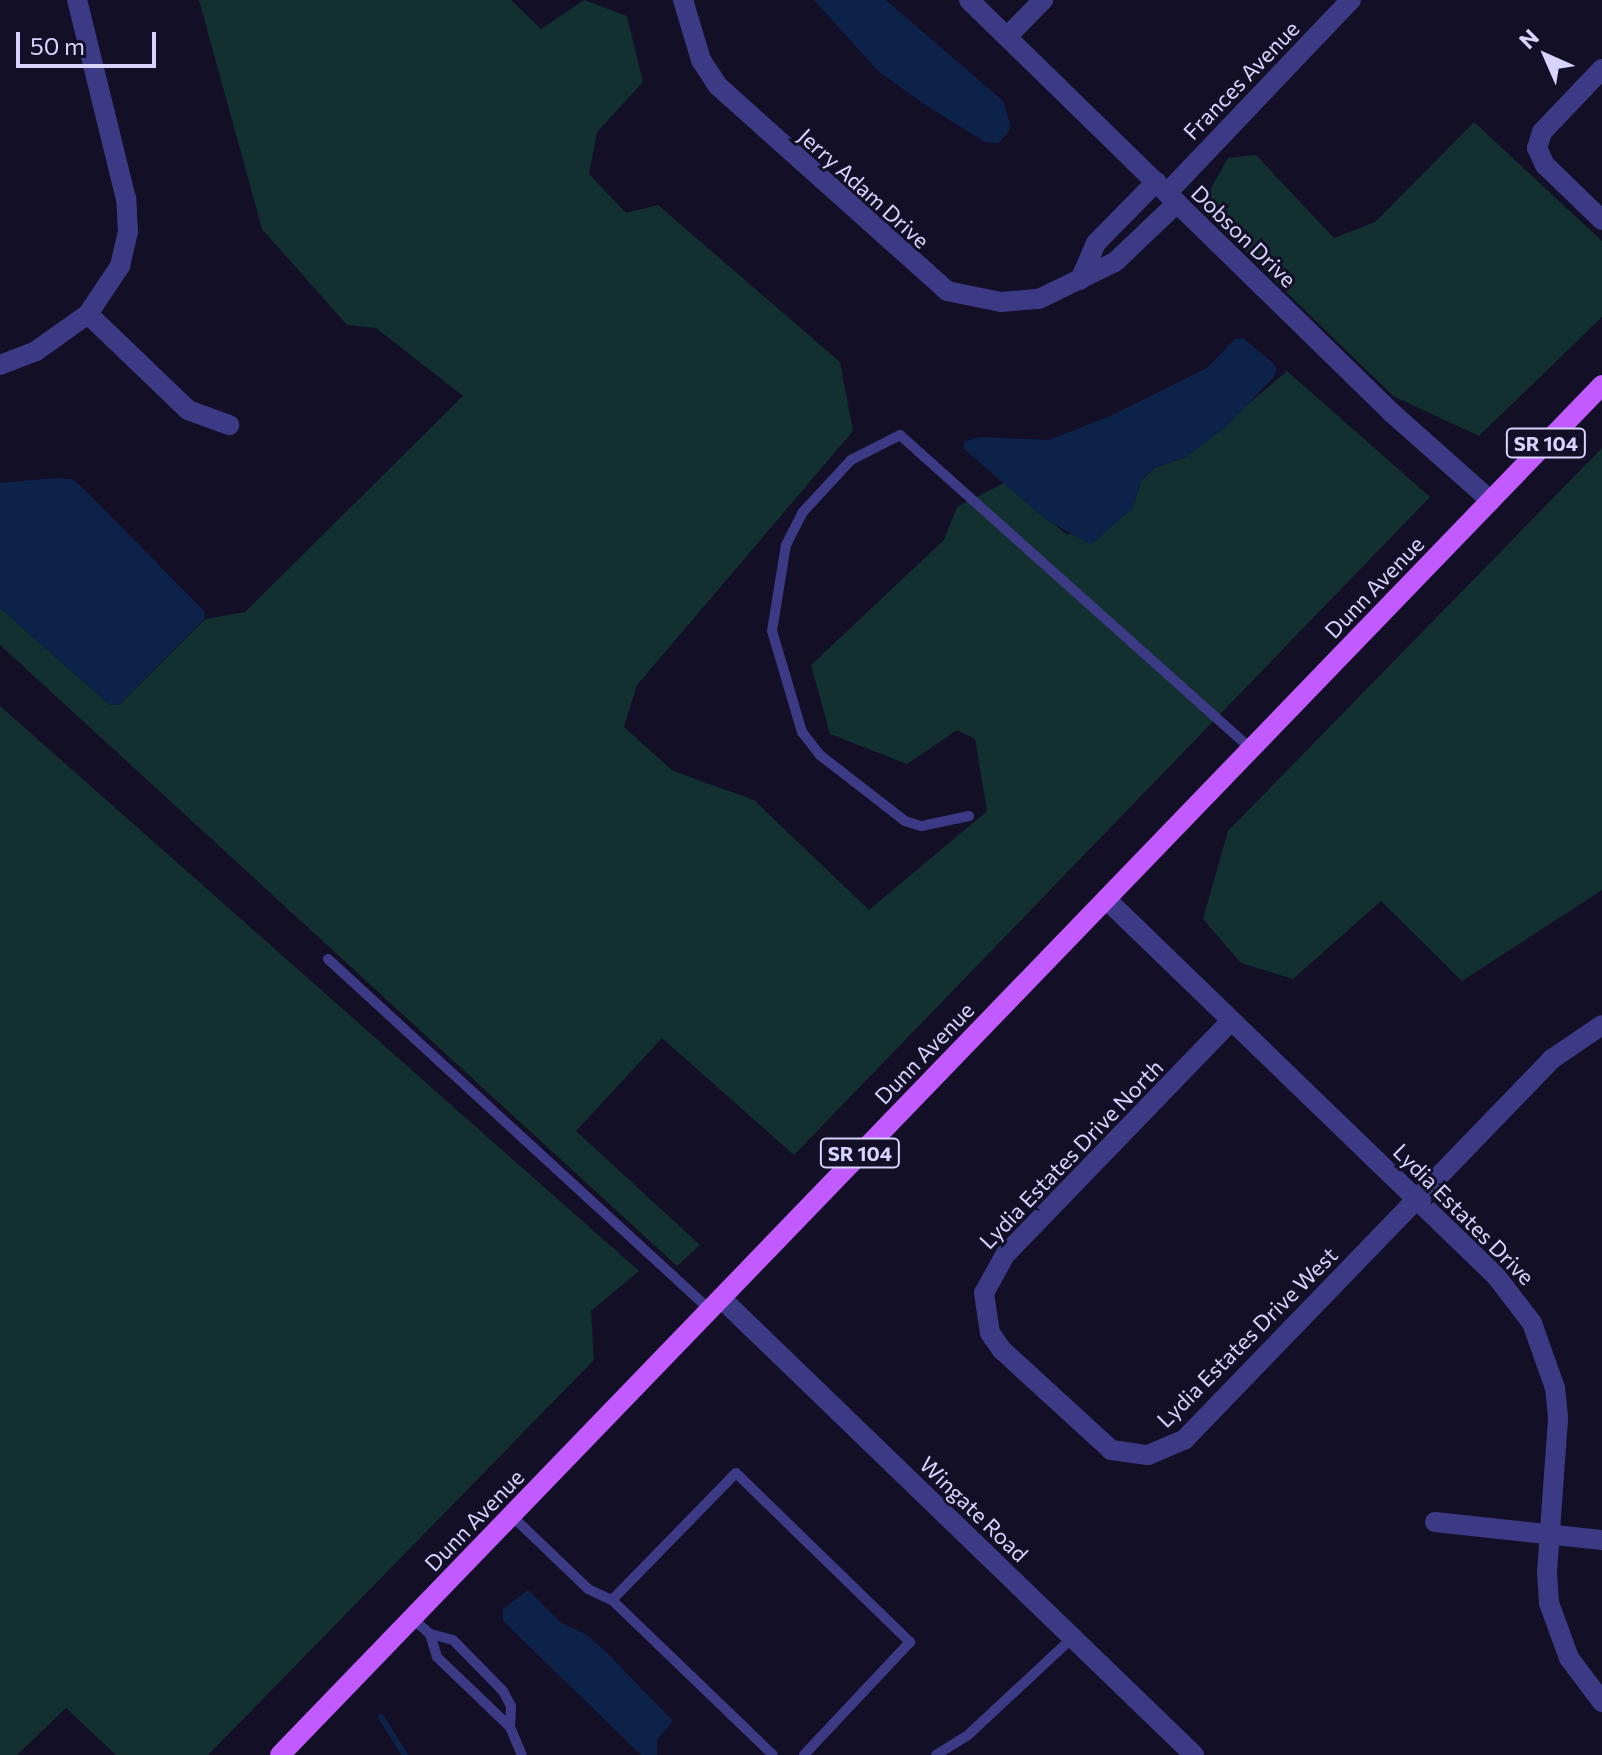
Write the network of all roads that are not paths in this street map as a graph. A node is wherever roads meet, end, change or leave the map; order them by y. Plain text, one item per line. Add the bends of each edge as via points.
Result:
1 (77, 0) edge
2 (683, 0) edge
3 (969, 0) edge
4 (1043, 0) edge
5 (1351, 0) edge
6 (1007, 37) junction
7 (1602, 69) edge
8 (1166, 193) junction
9 (1602, 220) edge
10 (1080, 280) junction
11 (88, 314) junction
12 (0, 365) edge
13 (1602, 385) edge
14 (229, 425) dead end
15 (1491, 501) junction
16 (1250, 748) junction
17 (969, 816) dead end
18 (1106, 899) junction
19 (328, 959) dead end
20 (1229, 1023) junction
21 (1602, 1025) edge
22 (1417, 1199) junction
23 (715, 1304) junction
24 (1056, 1402) joint
25 (512, 1516) junction
26 (1435, 1522) dead end
27 (1549, 1534) junction
28 (1602, 1540) edge
29 (612, 1600) junction
30 (412, 1618) junction
31 (430, 1634) junction
32 (1072, 1638) junction
33 (1602, 1702) edge
34 (510, 1727) junction
35 (962, 1738) junction
36 (952, 1752) dead end
37 (280, 1755) edge
38 (522, 1755) edge
39 (773, 1755) edge
40 (804, 1755) edge
41 (936, 1755) edge
42 (1194, 1755) edge

1 - 11 street via 126,199 128,232 120,266
2 - 10 street, Jerry Adam Drive via 701,60 718,86 925,276 947,291 1001,302 1039,299
3 - 6 street, Dobson Drive
4 - 6 street
5 - 8 street, Frances Avenue
6 - 8 street, Dobson Drive
7 - 9 street via 1542,132 1537,148 1545,165
8 - 10 street, Jerry Adam Drive via 1115,262
8 - 10 street via 1096,243
8 - 15 street, Dobson Drive via 1392,413
11 - 12 street via 36,351
11 - 14 street via 188,410
13 - 15 main road, Dunn Avenue / SR 104
15 - 16 main road, Dunn Avenue / SR 104
16 - 17 lane via 900,435 851,460 802,513 786,545 772,631 802,732 820,755 905,821 921,826
16 - 18 main road, Dunn Avenue / SR 104
18 - 20 street, Lydia Estates Drive
18 - 23 main road, Dunn Avenue / SR 104
19 - 23 lane
20 - 22 street, Lydia Estates Drive
20 - 24 street, Lydia Estates Drive North via 992,1273 984,1293 990,1333
21 - 22 street, Lydia Estates Drive West via 1552,1059
22 - 24 street, Lydia Estates Drive West via 1175,1445 1148,1455 1111,1450
22 - 27 street, Lydia Estates Drive via 1515,1297 1541,1342 1558,1419
23 - 25 main road, Dunn Avenue / SR 104
23 - 32 street, Wingate Road
25 - 29 lane via 588,1589
25 - 30 main road, Dunn Avenue / SR 104
26 - 27 street
27 - 28 street
27 - 33 street, Lydia Estates Drive via 1549,1603 1557,1629 1569,1658
29 - 39 lane
29 - 40 lane via 736,1473 910,1642
30 - 31 lane
30 - 37 main road, Dunn Avenue / SR 104
31 - 34 lane via 437,1657
31 - 34 lane via 453,1640 503,1691 511,1706
32 - 35 lane
32 - 42 street, Wingate Road
34 - 38 lane
35 - 36 lane
35 - 41 lane

